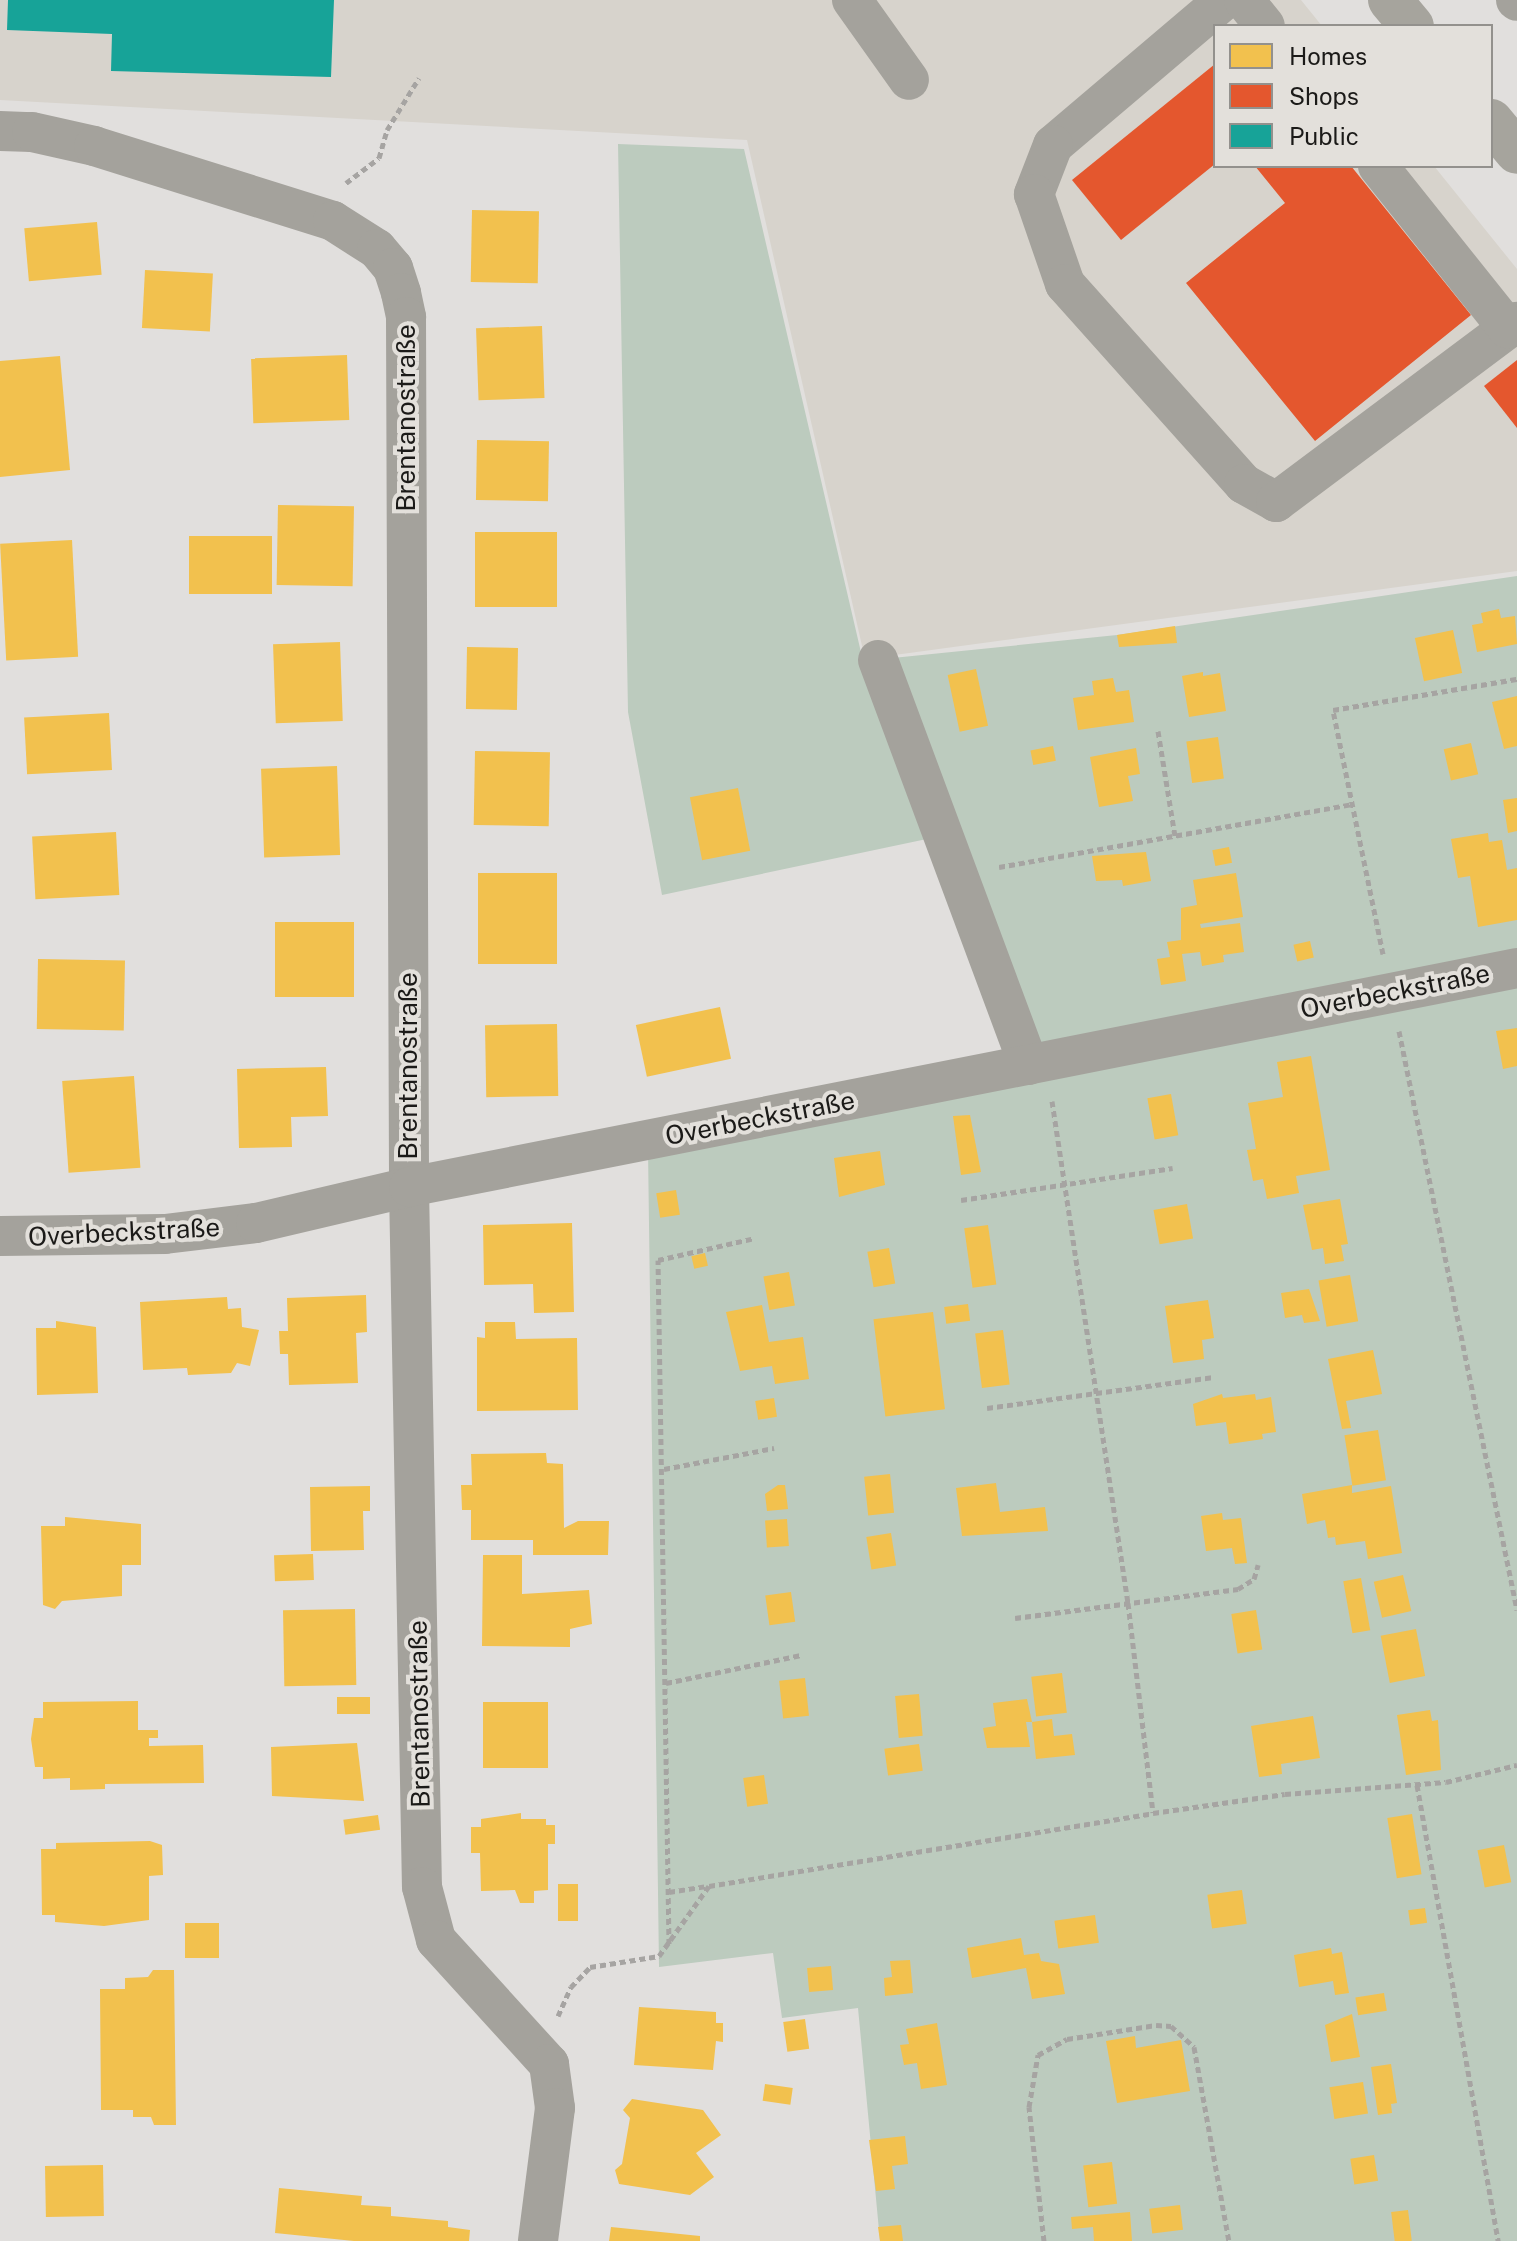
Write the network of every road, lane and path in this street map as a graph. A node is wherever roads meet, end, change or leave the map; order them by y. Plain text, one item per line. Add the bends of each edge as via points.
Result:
1 (852, 0) edge
2 (1224, 0) edge
3 (1244, 0) edge
4 (1390, 0) edge
5 (1263, 24) edge
6 (1410, 24) edge
7 (419, 78) dead end
8 (909, 80) dead end
9 (1493, 123) edge
10 (0, 131) edge
11 (1517, 152) edge
12 (1380, 168) edge
13 (346, 182) dead end
14 (1512, 325) edge
15 (878, 660) dead end
16 (1517, 679) edge
17 (1158, 731) dead end
18 (1353, 804) junction
19 (1175, 836) junction
20 (988, 869) dead end
21 (1517, 968) edge
22 (1391, 991) junction
23 (1038, 1063) junction
24 (1173, 1168) dead end
25 (1066, 1185) junction
26 (409, 1187) junction
27 (961, 1200) dead end
28 (0, 1236) edge
29 (755, 1238) dead end
30 (1212, 1377) dead end
31 (1097, 1393) junction
32 (987, 1408) dead end
33 (774, 1448) dead end
34 (664, 1469) junction
35 (1258, 1565) dead end
36 (1128, 1603) junction
37 (1517, 1610) edge
38 (1015, 1618) dead end
39 (801, 1655) dead end
40 (666, 1683) junction
41 (1517, 1765) edge
42 (1417, 1785) junction
43 (1153, 1813) junction
44 (709, 1886) junction
45 (669, 1892) junction
46 (669, 1945) junction
47 (542, 2051) junction
48 (538, 2241) edge
49 (1044, 2241) edge
50 (1229, 2241) edge
51 (1498, 2241) edge

1 - 8 street
2 - 14 street via 1053,145 1034,194 1065,284 1244,484 1276,502
3 - 5 street
4 - 6 main road
7 - 13 path via 387,130 379,158
9 - 11 main road
10 - 26 street, Brentanostraße via 32,132 94,146 333,221 377,249 393,268 406,317
12 - 14 street
15 - 23 street
16 - 18 path via 1333,710
17 - 19 path
18 - 19 path
18 - 22 path
19 - 20 path
21 - 22 street, Overbeckstraße
22 - 23 street, Overbeckstraße
22 - 37 path
23 - 25 path
23 - 26 street, Overbeckstraße
24 - 25 path
25 - 27 path
25 - 31 path
26 - 28 street, Overbeckstraße via 223,1228
26 - 47 street, Brentanostraße via 424,1905 436,1940
29 - 34 path via 658,1260
30 - 31 path
31 - 32 path
31 - 36 path
33 - 34 path
34 - 40 path
35 - 36 path via 1254,1579 1238,1589
36 - 38 path
36 - 43 path
39 - 40 path
40 - 45 path
41 - 42 path
42 - 43 path via 1285,1794
42 - 51 path
43 - 44 path
44 - 45 path
44 - 46 path
45 - 46 path
46 - 47 path via 659,1956 601,1962 580,1974
47 - 48 street, Brentanostraße via 555,2108
49 - 50 path via 1029,2107 1038,2055 1067,2039 1156,2025 1180,2033 1198,2059

